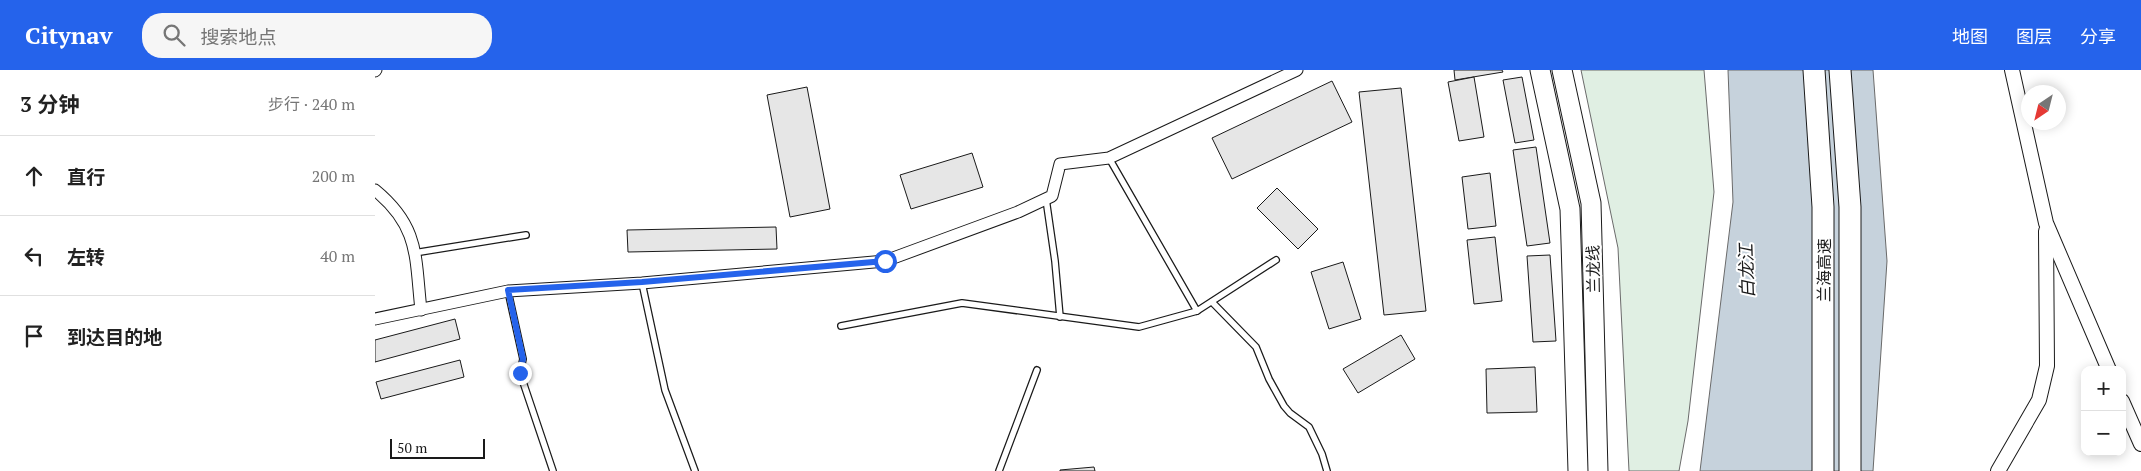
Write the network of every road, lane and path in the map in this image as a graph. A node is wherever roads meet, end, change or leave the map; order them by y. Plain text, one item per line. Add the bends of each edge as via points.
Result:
1 (1297, 70) edge
2 (1541, 70) edge
3 (1562, 70) edge
4 (1814, 70) edge
5 (1840, 70) edge
6 (2012, 70) edge
7 (1109, 158) junction
8 (375, 190) edge
9 (1045, 199) junction
10 (2046, 223) junction
11 (526, 234) dead end
12 (415, 253) junction
13 (1276, 260) dead end
14 (642, 282) junction
15 (508, 290) junction
16 (1212, 302) junction
17 (421, 310) junction
18 (1197, 311) junction
19 (1060, 317) junction
20 (375, 319) edge
21 (841, 326) dead end
22 (2107, 366) edge
23 (1037, 370) dead end
24 (2126, 410) edge
25 (2141, 444) edge
26 (553, 471) edge
27 (695, 471) edge
28 (999, 471) edge
29 (1327, 471) edge
30 (1578, 471) edge
31 (1598, 471) edge
32 (1823, 471) edge
33 (1850, 471) edge
34 (1998, 471) edge

1 - 7 street
2 - 30 highway, 兰龙线 via 1570,208
3 - 31 highway, 兰龙线 via 1591,203
4 - 32 highway, 兰海高速 via 1823,208
5 - 33 highway, 兰海高速 via 1850,206
6 - 10 street
7 - 9 street via 1060,164 1052,196
7 - 18 lane
8 - 12 street via 392,204 406,224
9 - 14 street via 1019,212 885,261
9 - 19 lane
10 - 22 street
10 - 34 street via 2047,366 2039,400
11 - 12 lane
12 - 17 street
13 - 16 lane
14 - 15 street
14 - 27 lane via 665,390
15 - 17 street
15 - 26 lane via 523,359 520,373
16 - 18 lane
16 - 29 lane via 1256,348 1284,406 1309,427
17 - 20 street
18 - 19 lane via 1139,327
19 - 21 lane via 962,304
23 - 28 lane
24 - 25 street

